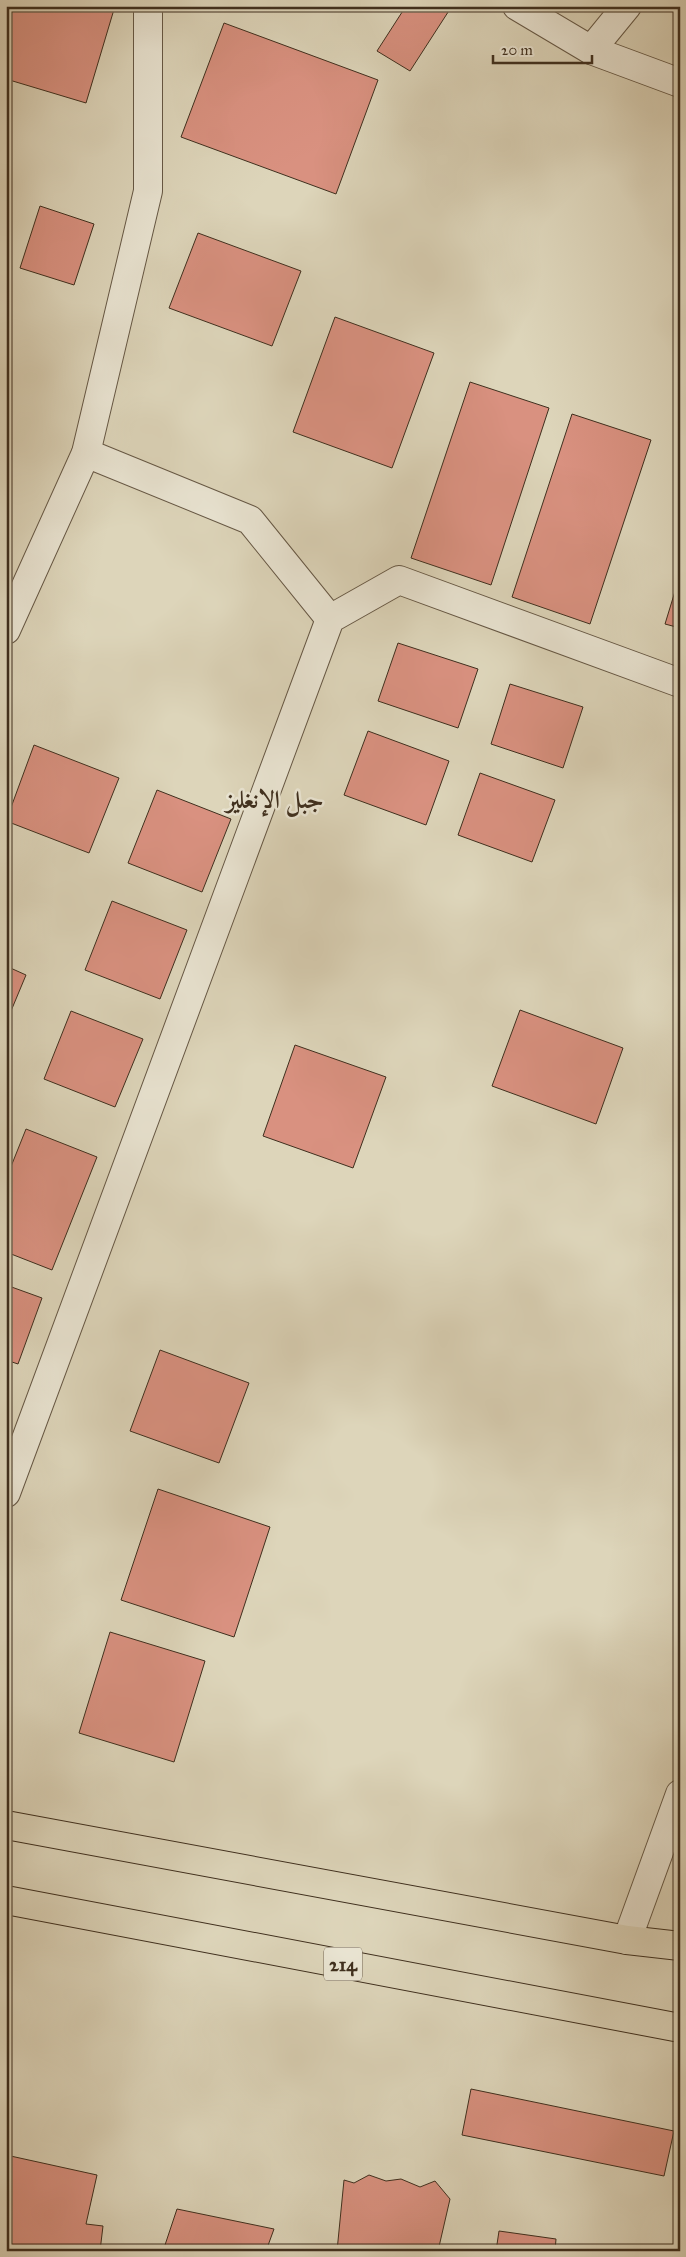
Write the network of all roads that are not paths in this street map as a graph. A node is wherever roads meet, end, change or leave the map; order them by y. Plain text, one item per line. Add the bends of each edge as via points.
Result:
1 (148, 6) edge
2 (518, 6) edge
3 (627, 6) edge
4 (591, 50) junction
5 (680, 82) edge
6 (86, 453) junction
7 (330, 619) junction
8 (6, 630) edge
9 (680, 683) edge
10 (6, 1493) edge
11 (680, 1794) edge
12 (6, 1825) edge
13 (6, 1900) edge
14 (627, 1940) junction
15 (680, 1946) edge
16 (680, 2028) edge

1 - 6 street via 148,191
2 - 4 street
3 - 4 street
4 - 5 street
6 - 7 street via 250,520
6 - 8 street
7 - 9 street via 399,580
7 - 10 street
11 - 14 street
12 - 14 highway
13 - 16 highway, 214
14 - 15 highway

